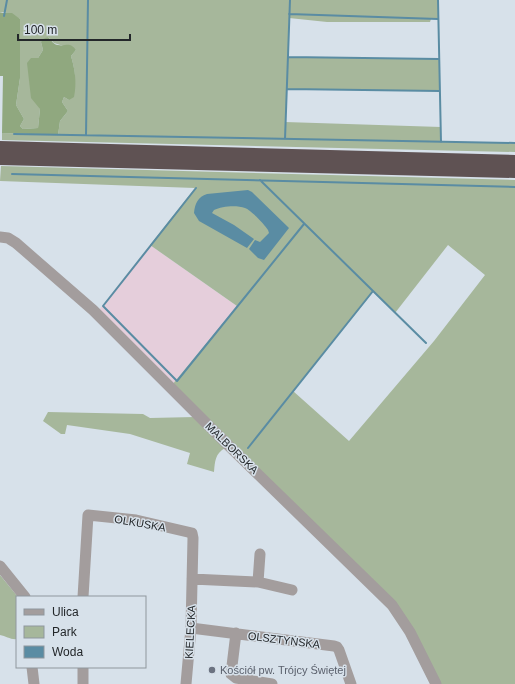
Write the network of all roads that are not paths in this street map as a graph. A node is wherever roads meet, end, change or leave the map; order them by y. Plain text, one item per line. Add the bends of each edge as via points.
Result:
1 (0, 147) edge
2 (0, 159) edge
3 (515, 161) edge
4 (515, 172) edge
5 (0, 237) edge
6 (192, 533) joint
7 (260, 554) dead end
8 (0, 566) edge
9 (192, 580) junction
10 (258, 582) junction
11 (292, 590) dead end
12 (24, 596) edge
13 (82, 596) edge
14 (191, 628) junction
15 (236, 634) junction
16 (32, 668) edge
17 (83, 668) edge
18 (34, 684) edge
19 (83, 684) edge
20 (186, 684) edge
21 (272, 684) edge
22 (351, 684) edge
23 (436, 684) edge

1 - 3 highway
2 - 4 highway
5 - 23 street, MALBORSKA via 16,243 93,310 392,605 410,632
6 - 9 street, KIELECKA
6 - 13 street, OLKUSKA via 136,520 88,515
7 - 10 street
8 - 12 street
9 - 10 street
9 - 14 street, KIELECKA
10 - 11 street
14 - 15 street, OLSZTYŃSKA
14 - 20 street, KIELECKA
15 - 21 street via 231,674 236,678
15 - 22 street, OLSZTYŃSKA via 337,647
16 - 18 street
17 - 19 street

